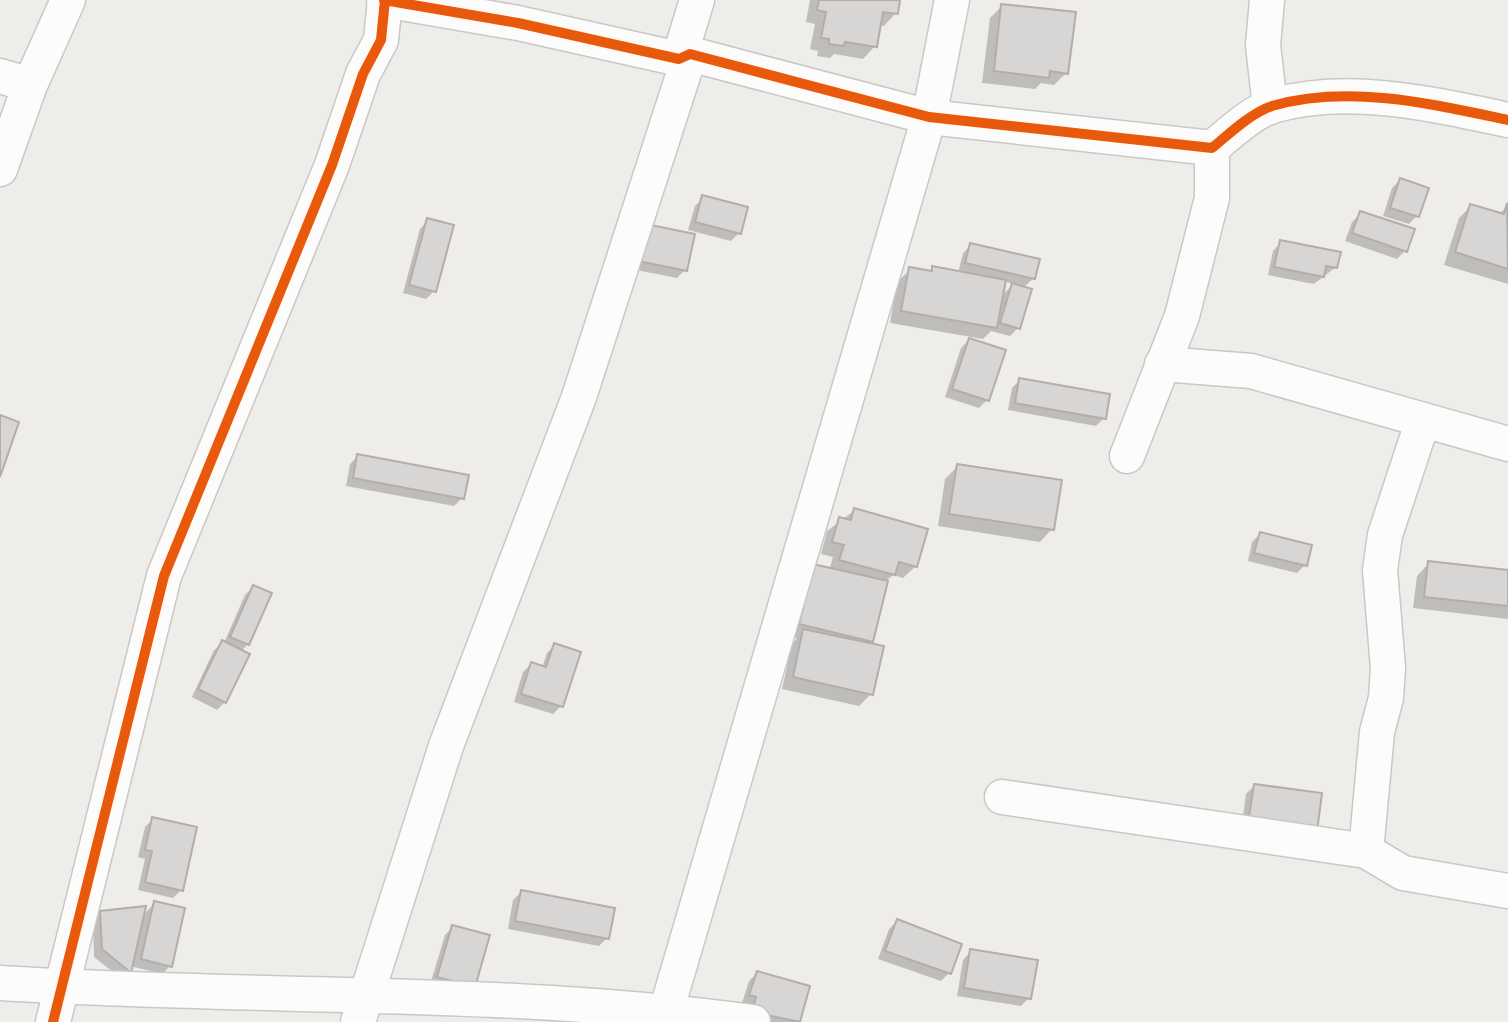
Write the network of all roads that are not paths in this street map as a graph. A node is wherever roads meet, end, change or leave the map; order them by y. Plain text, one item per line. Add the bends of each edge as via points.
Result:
1 (68, 0) edge
2 (384, 0) edge
3 (697, 0) edge
4 (952, 0) edge
5 (1267, 0) edge
6 (684, 57) junction
7 (15, 80) edge
8 (1270, 107) junction
9 (929, 117) junction
10 (1508, 120) edge
11 (1212, 148) junction
12 (0, 169) edge
13 (1162, 364) junction
14 (1423, 420) junction
15 (1508, 444) edge
16 (1127, 456) dead end
17 (1002, 797) dead end
18 (1366, 851) junction
19 (1508, 891) edge
20 (0, 983) edge
21 (63, 987) junction
22 (361, 1008) edge
23 (665, 1016) edge
24 (53, 1022) edge
25 (753, 1022) edge

1 - 7 street
2 - 6 street
2 - 21 street via 381,40 164,576
3 - 6 street
4 - 9 street
5 - 8 street via 1263,45
6 - 9 street
6 - 22 street via 579,397 446,746
7 - 12 street
8 - 10 street via 1328,98 1399,98
8 - 11 street
9 - 11 street
9 - 23 street
11 - 13 street via 1212,198 1182,316
13 - 14 street via 1251,371
13 - 16 street
14 - 15 street
14 - 18 street via 1385,535 1380,570 1388,668
17 - 18 street
18 - 19 street via 1403,873
20 - 21 street
21 - 22 street
21 - 24 street
22 - 23 street
23 - 25 street

